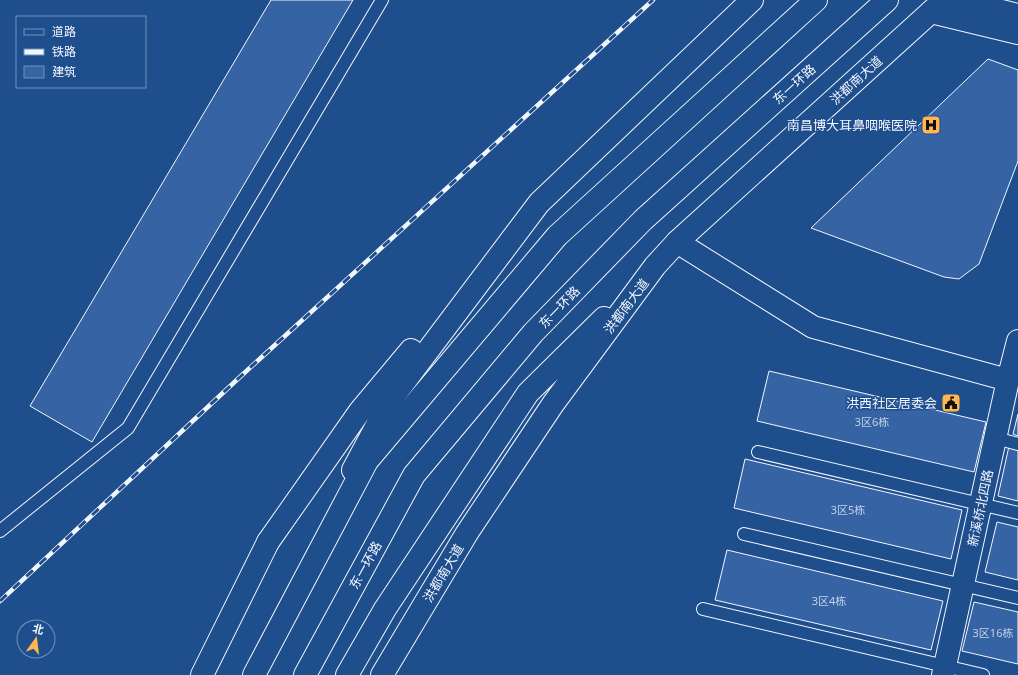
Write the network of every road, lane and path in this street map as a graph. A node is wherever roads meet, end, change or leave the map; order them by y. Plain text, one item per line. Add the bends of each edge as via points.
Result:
1 (382, 0) edge
2 (752, 0) edge
3 (816, 0) edge
4 (887, 0) edge
5 (958, 0) edge
6 (938, 6) edge
7 (1018, 15) edge
8 (1018, 33) edge
9 (539, 203) junction
10 (677, 242) junction
11 (655, 266) junction
12 (1018, 341) edge
13 (1012, 372) edge
14 (995, 438) junction
15 (1018, 444) edge
16 (758, 452) dead end
17 (981, 504) junction
18 (1018, 513) edge
19 (0, 531) edge
20 (744, 534) dead end
21 (963, 585) junction
22 (1018, 598) edge
23 (703, 609) dead end
24 (944, 671) edge
25 (202, 675) edge
26 (243, 675) edge
27 (254, 675) edge
28 (305, 675) edge
29 (347, 675) edge
30 (382, 675) edge
31 (983, 675) edge

1 - 19 lane via 128,428
2 - 9 main road
3 - 27 main road via 557,236 367,461
4 - 28 main road, 东一环路 via 643,220 533,333 414,475
5 - 7 main road
6 - 8 main road
6 - 10 main road, 洪都南大道
9 - 25 main road via 360,411 268,542
9 - 26 main road via 390,401
10 - 11 main road, 洪都南大道
10 - 13 main road via 813,327
11 - 29 main road via 528,393 385,608
11 - 30 main road, 洪都南大道 via 553,404 475,520
12 - 13 main road, 新溪桥北四路
13 - 14 main road, 新溪桥北四路
14 - 15 lane
14 - 17 main road, 新溪桥北四路
16 - 17 lane
17 - 18 lane
17 - 21 main road, 新溪桥北四路
20 - 21 lane
21 - 22 lane
21 - 24 main road, 新溪桥北四路
23 - 24 lane
24 - 31 lane

